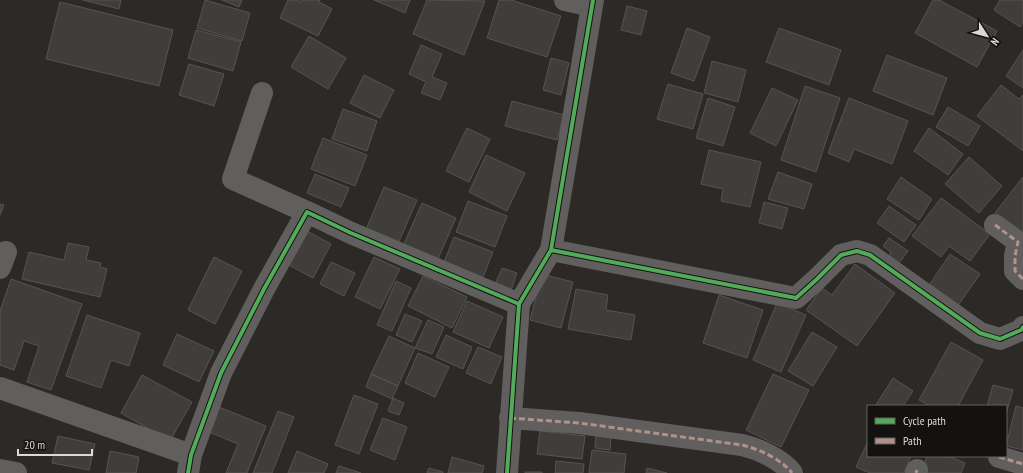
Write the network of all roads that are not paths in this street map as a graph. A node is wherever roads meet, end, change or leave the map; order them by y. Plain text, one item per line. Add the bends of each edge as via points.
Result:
1 (565, 0) edge
2 (592, 3) edge
3 (262, 93) dead end
4 (306, 212) junction
5 (995, 226) dead end
6 (551, 250) junction
7 (1023, 279) edge
8 (519, 304) junction
9 (1023, 327) edge
10 (0, 388) edge
11 (510, 418) junction
12 (999, 457) edge
13 (190, 464) edge
14 (1023, 464) edge
15 (0, 470) edge
16 (16, 473) edge
17 (507, 473) edge
18 (792, 473) edge

1 - 2 street
2 - 6 street
3 - 4 street via 233,179
4 - 8 street
4 - 13 street via 221,373
5 - 7 street via 1018,242 1015,271
6 - 8 street
6 - 9 street via 796,298 841,255 857,251 870,256 980,333 1000,339
8 - 11 street
10 - 13 street
11 - 17 street
11 - 18 street via 579,423 742,445 756,448
12 - 14 street
15 - 16 street

